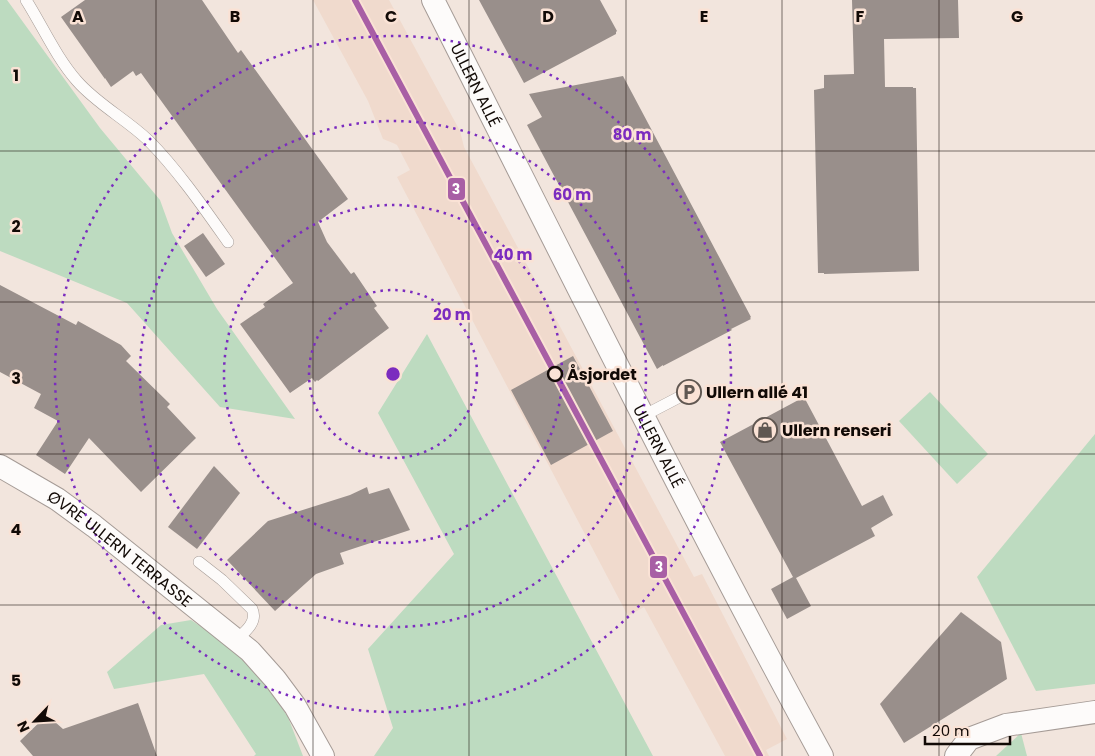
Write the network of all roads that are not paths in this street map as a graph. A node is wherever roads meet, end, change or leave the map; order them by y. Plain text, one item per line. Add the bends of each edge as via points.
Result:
1 (26, 0) edge
2 (433, 0) edge
3 (228, 242) dead end
4 (689, 392) dead end
5 (643, 416) junction
6 (0, 466) edge
7 (199, 562) dead end
8 (236, 640) junction
9 (1095, 712) edge
10 (323, 756) edge
11 (822, 756) edge
12 (956, 756) edge

1 - 3 lane via 71,74 162,155
2 - 5 street, ULLERN ALLÉ
4 - 5 lane
5 - 11 street, ULLERN ALLÉ
6 - 8 street, ØVRE ULLERN TERRASSE via 57,499 94,526
7 - 8 lane via 254,613 252,623
8 - 10 street, ØVRE ULLERN TERRASSE via 275,679 295,706
9 - 12 street via 1006,725 969,739

